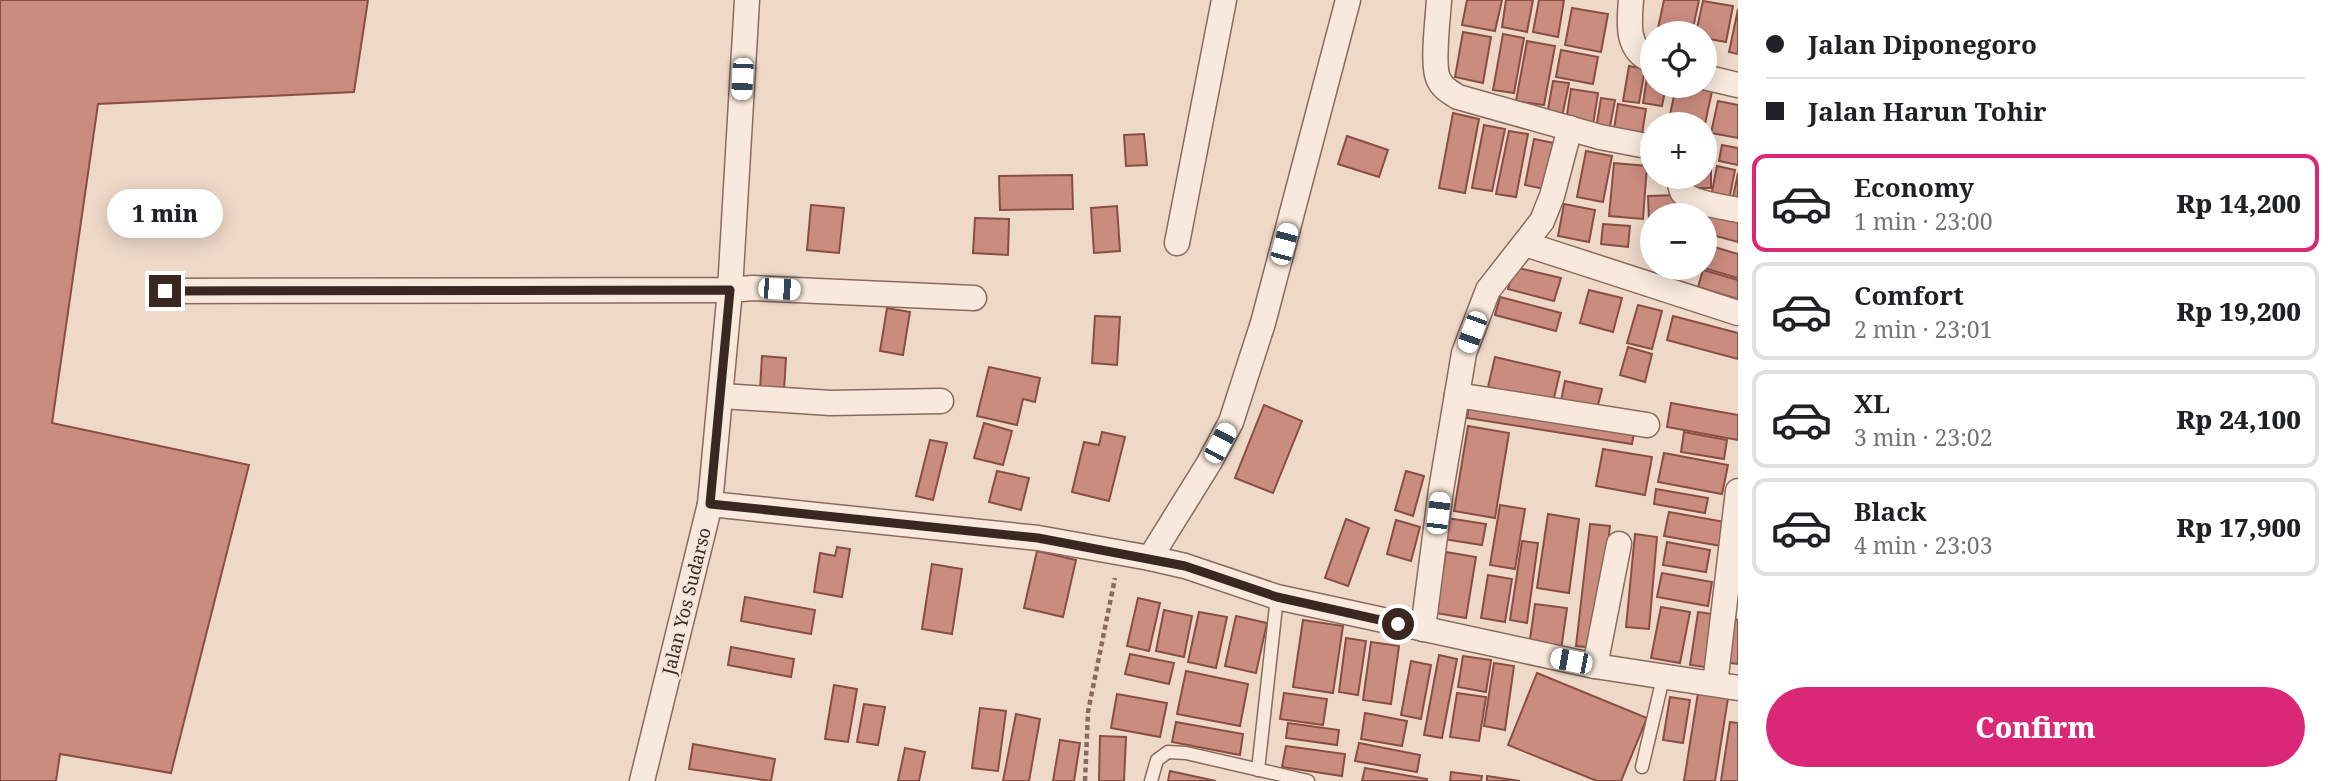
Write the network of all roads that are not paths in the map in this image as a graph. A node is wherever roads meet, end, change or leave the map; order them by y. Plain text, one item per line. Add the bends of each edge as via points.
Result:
1 (747, 0) edge
2 (1224, 0) edge
3 (1348, 0) edge
4 (1439, 0) edge
5 (1631, 0) edge
6 (1640, 53) edge
7 (1717, 80) edge
8 (1738, 85) edge
9 (1570, 128) junction
10 (1640, 145) edge
11 (1681, 189) edge
12 (1738, 210) edge
13 (1177, 243) dead end
14 (1525, 244) junction
15 (730, 290) junction
16 (165, 291) dead end
17 (974, 298) dead end
18 (1738, 313) edge
19 (1457, 395) junction
20 (722, 396) junction
21 (941, 401) dead end
22 (1647, 425) dead end
23 (1738, 491) edge
24 (710, 504) junction
25 (1619, 544) dead end
26 (1150, 558) junction
27 (1277, 597) junction
28 (1423, 629) junction
29 (1595, 666) junction
30 (1663, 678) junction
31 (1727, 686) edge
32 (1642, 767) dead end
33 (1258, 770) junction
34 (642, 781) edge
35 (1150, 781) edge
36 (1308, 781) edge

1 - 15 street, Jalan Yos Sudarso
2 - 13 street
3 - 26 street via 1263,323 1231,422
4 - 9 street via 1436,66 1447,91
5 - 6 street via 1629,30
7 - 8 street
9 - 10 street
9 - 14 street via 1552,196 1542,221
11 - 12 street via 1696,200
14 - 18 street
14 - 19 street via 1488,290 1464,353
15 - 16 street
15 - 17 street
15 - 20 street, Jalan Yos Sudarso
19 - 22 street
19 - 28 street
20 - 21 street via 830,403
20 - 24 street, Jalan Yos Sudarso
23 - 31 street
24 - 26 street via 1038,538
24 - 34 street, Jalan Yos Sudarso
25 - 29 street
26 - 27 street
27 - 28 street
27 - 33 lane
28 - 29 street
29 - 30 street
30 - 31 street
30 - 32 lane
33 - 35 lane via 1168,752 1157,760
33 - 36 lane

